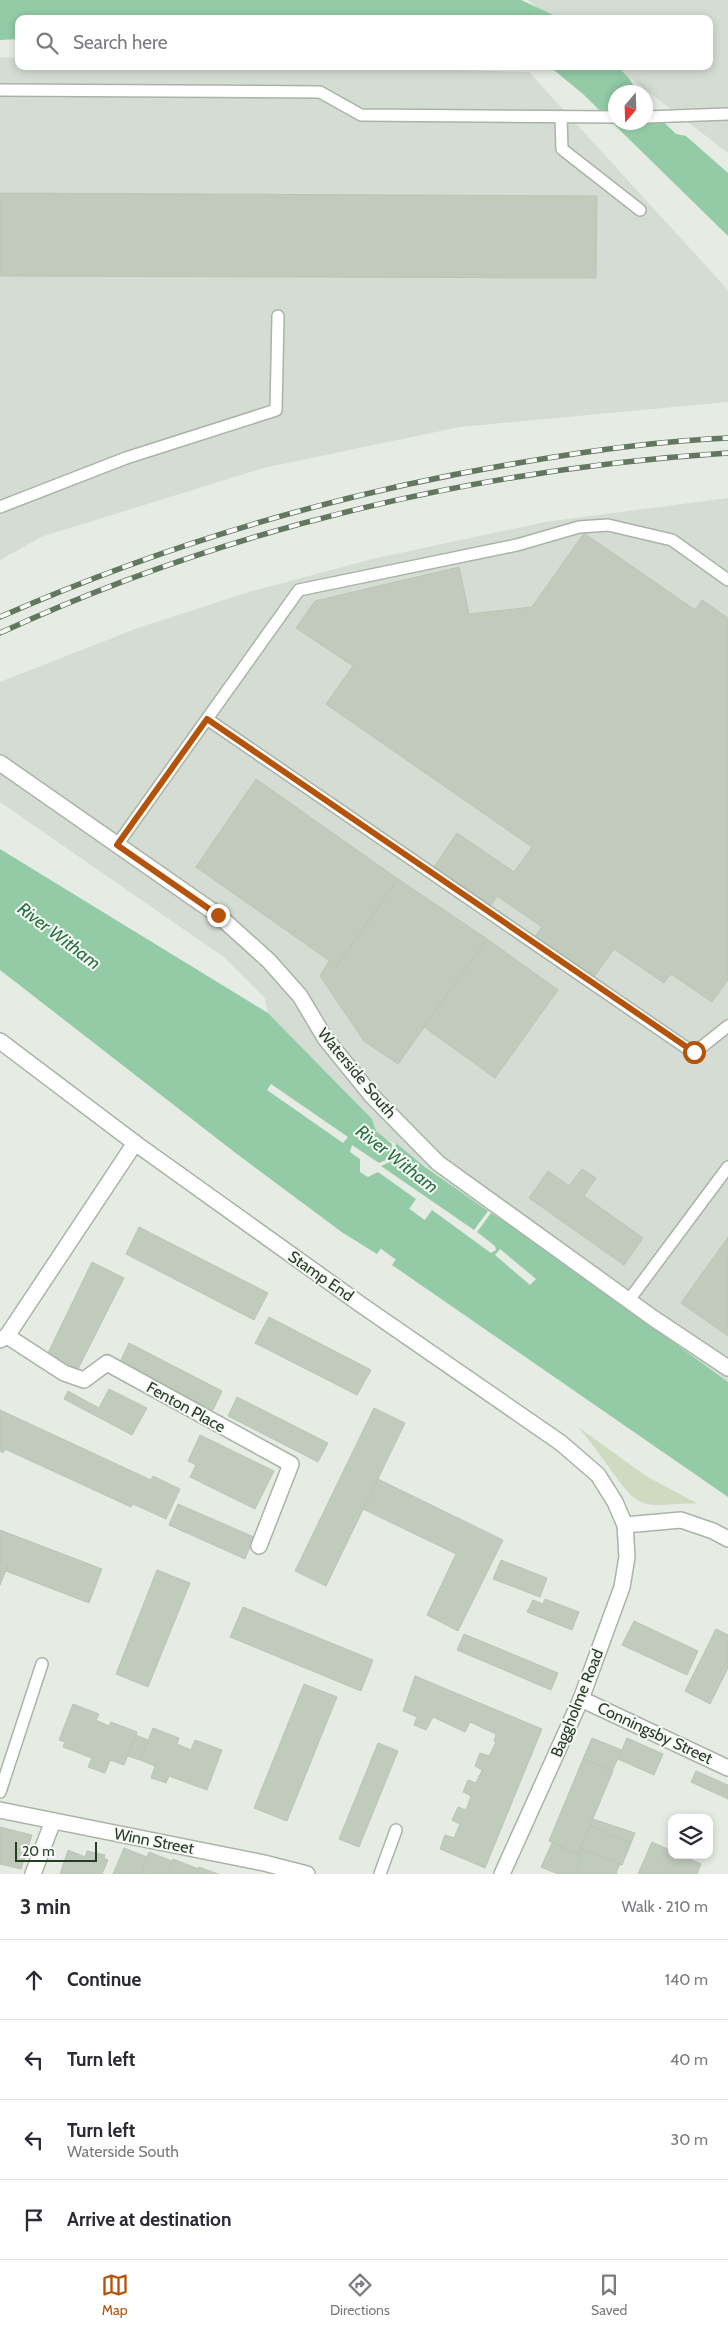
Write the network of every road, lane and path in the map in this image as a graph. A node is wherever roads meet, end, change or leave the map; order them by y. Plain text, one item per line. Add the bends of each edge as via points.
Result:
1 (0, 90) edge
2 (728, 114) edge
3 (561, 117) junction
4 (608, 117) edge
5 (653, 117) edge
6 (640, 210) dead end
7 (278, 316) dead end
8 (0, 507) edge
9 (728, 580) edge
10 (207, 719) junction
11 (0, 763) edge
12 (117, 845) junction
13 (728, 1026) edge
14 (0, 1041) edge
15 (135, 1143) junction
16 (728, 1167) edge
17 (629, 1300) junction
18 (4, 1338) edge
19 (728, 1368) edge
20 (625, 1525) junction
21 (728, 1539) edge
22 (259, 1546) dead end
23 (42, 1664) dead end
24 (581, 1699) junction
25 (728, 1768) edge
26 (0, 1792) edge
27 (0, 1810) edge
28 (53, 1821) junction
29 (396, 1830) dead end
30 (262, 1869) edge
31 (33, 1874) edge
32 (307, 1874) edge
33 (380, 1874) edge
34 (502, 1874) edge

1 - 3 lane via 320,92 361,116
2 - 5 lane
3 - 4 lane
3 - 6 lane via 562,149
7 - 8 lane via 276,410 126,458
9 - 10 lane via 672,540 608,525 579,527 517,545 299,590
10 - 12 lane
10 - 13 lane via 694,1052
11 - 12 street, Waterside South
12 - 17 street, Waterside South via 218,915 269,961 300,996 325,1038 372,1096 438,1163
14 - 15 street, Stamp End
15 - 18 street, Fenton Place
15 - 20 street, Stamp End via 562,1443 598,1475
16 - 17 lane
17 - 19 street, Waterside South
18 - 22 street, Fenton Place via 64,1373 84,1380 107,1364 291,1464
20 - 21 street via 681,1520
20 - 24 street, Baggholme Road via 627,1557 622,1587
23 - 26 lane
24 - 25 street, Conningsby Street
24 - 34 street, Baggholme Road
27 - 28 street, Winn Street
28 - 30 street, Winn Street
28 - 31 street
29 - 33 lane
30 - 32 street, Winn Street

